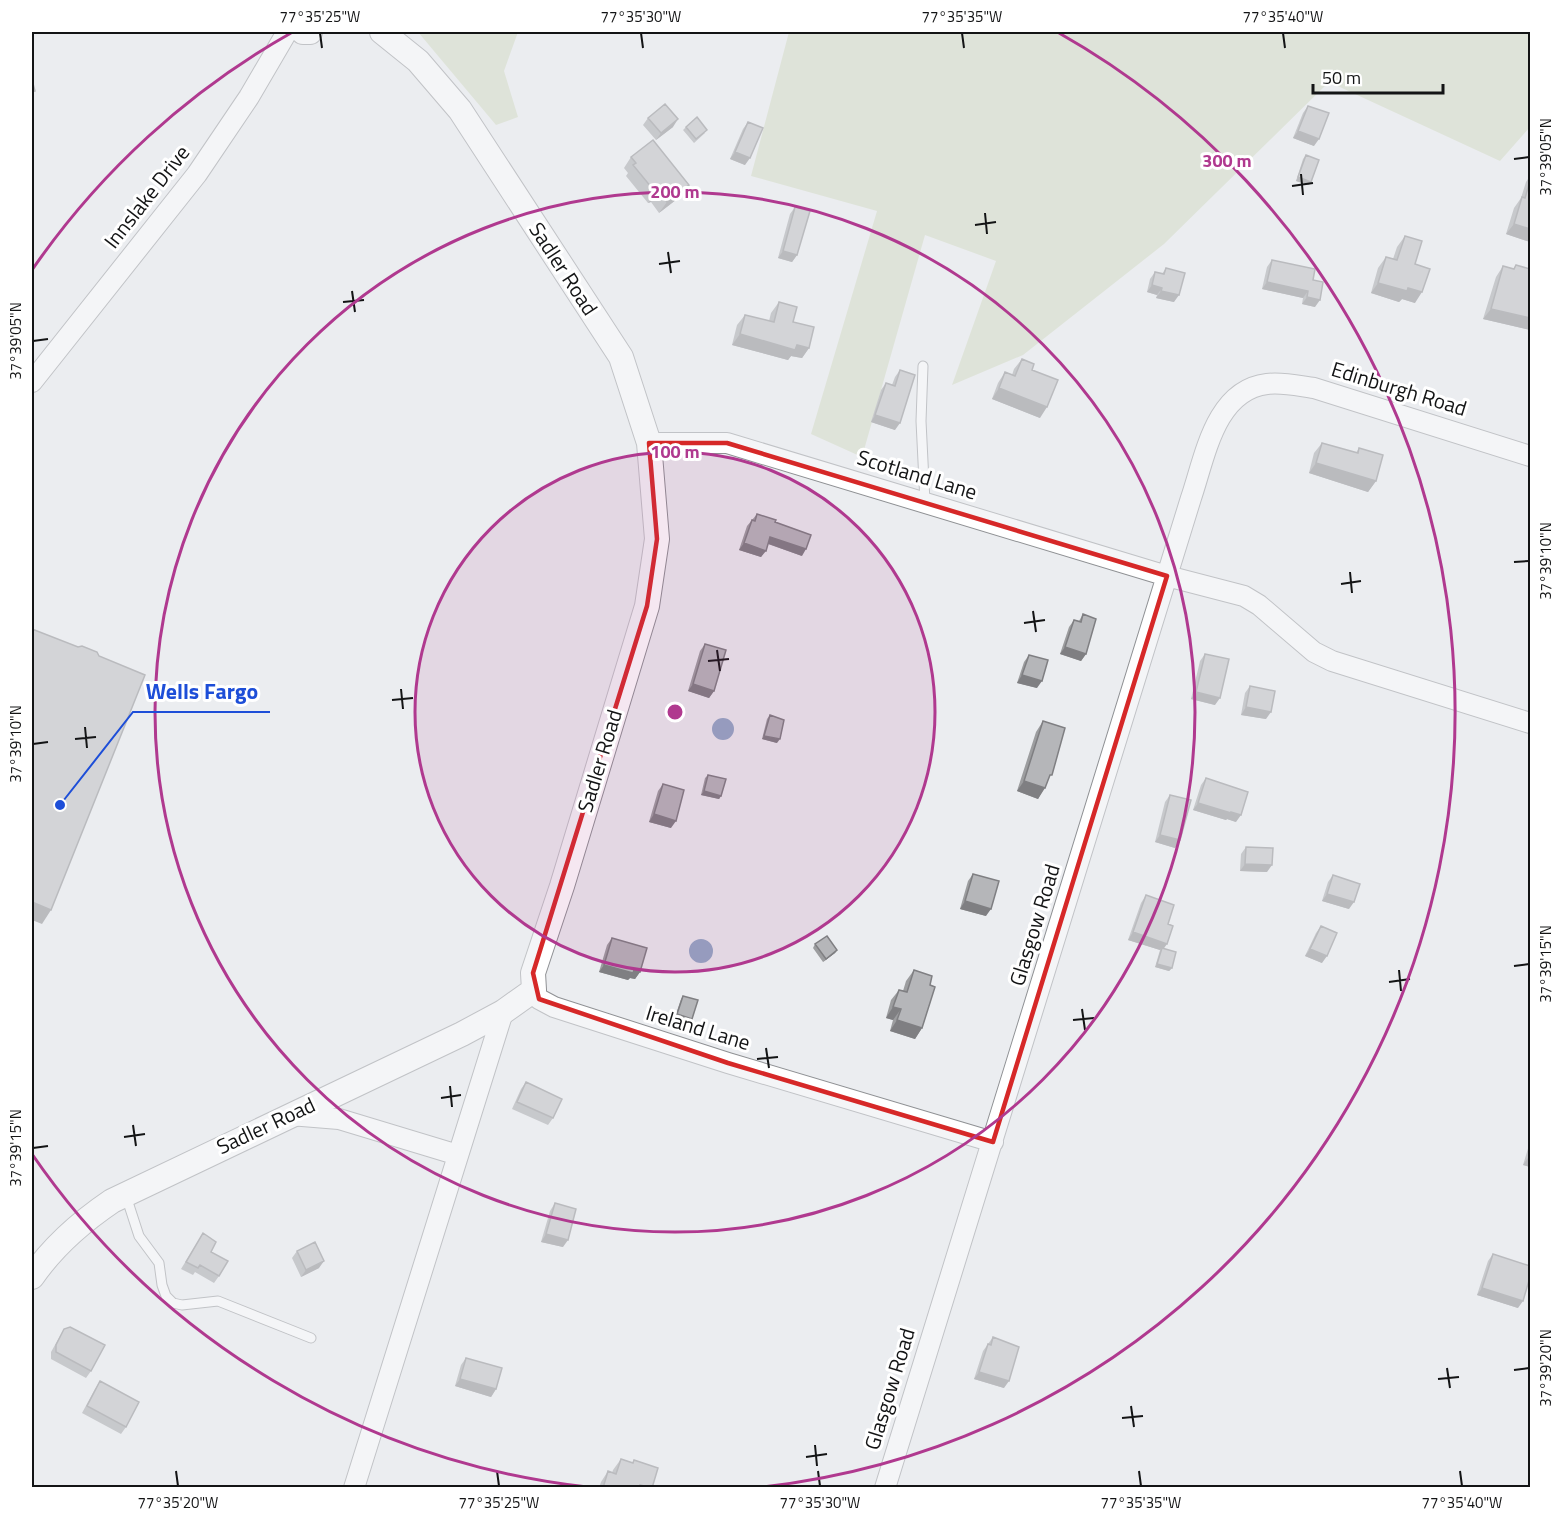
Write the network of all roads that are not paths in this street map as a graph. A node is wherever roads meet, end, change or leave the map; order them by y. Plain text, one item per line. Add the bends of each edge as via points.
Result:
1 (287, 32) edge
2 (303, 32) edge
3 (310, 32) edge
4 (382, 32) edge
5 (923, 366) dead end
6 (32, 382) edge
7 (1250, 388) joint
8 (649, 443) junction
9 (1530, 456) edge
10 (925, 502) junction
11 (1167, 576) junction
12 (1530, 723) edge
13 (534, 990) junction
14 (503, 1012) junction
15 (290, 1115) junction
16 (993, 1142) junction
17 (458, 1155) junction
18 (125, 1194) junction
19 (32, 1277) edge
20 (310, 1338) dead end
21 (354, 1488) edge
22 (885, 1488) edge

1 - 6 street, Innslake Drive via 249,97 196,174
2 - 3 street
4 - 8 street, Sadler Road via 431,75 467,119 621,357
5 - 10 lane
7 - 9 street, Edinburgh Road via 1281,383 1314,388
7 - 11 street, Glasgow Road via 1233,400 1214,430
8 - 10 street, Scotland Lane via 727,443
8 - 13 street, Sadler Road via 657,539 647,606 533,973
10 - 11 street, Scotland Lane
11 - 12 street, Scotland Lane via 1244,596 1260,604 1314,652 1332,661
11 - 16 street, Glasgow Road
13 - 14 street, Sadler Road
13 - 16 street, Ireland Lane via 539,999 554,1007
14 - 15 street, Sadler Road
14 - 17 street
15 - 17 street via 339,1119
15 - 18 street, Sadler Road
16 - 22 street, Glasgow Road
17 - 21 street
18 - 19 street, Sadler Road via 83,1221
18 - 20 lane via 139,1236 159,1263 162,1285 173,1303 218,1301

